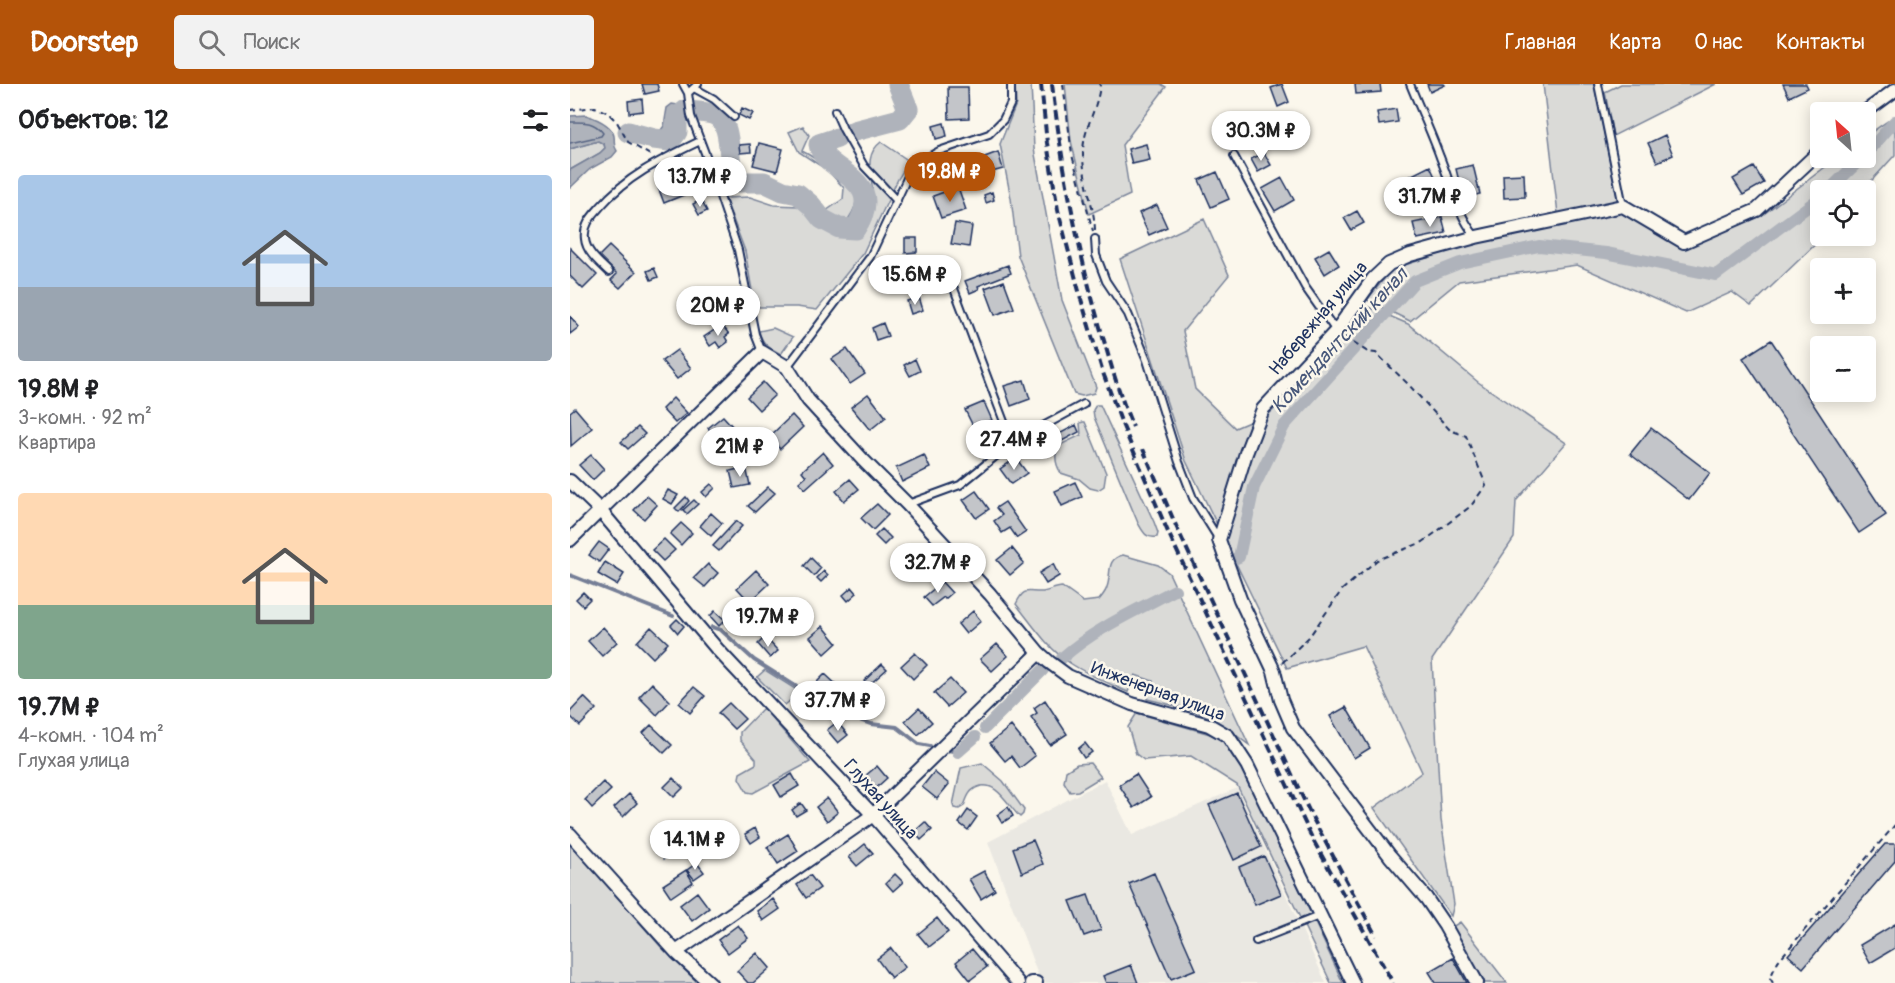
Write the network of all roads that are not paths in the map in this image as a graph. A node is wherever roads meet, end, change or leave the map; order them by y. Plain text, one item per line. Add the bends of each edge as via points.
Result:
1 (683, 84) edge
2 (1011, 84) edge
3 (1410, 84) edge
4 (1598, 84) edge
5 (696, 86) edge
6 (1895, 90) edge
7 (688, 93) junction
8 (1876, 104) edge
9 (835, 111) dead end
10 (734, 117) dead end
11 (700, 141) junction
12 (1234, 156) dead end
13 (1810, 160) edge
14 (897, 201) junction
15 (1623, 206) junction
16 (1476, 237) junction
17 (1095, 239) road end
18 (609, 272) dead end
19 (952, 286) dead end
20 (1336, 331) junction
21 (762, 352) junction
22 (787, 367) junction
23 (1084, 404) dead end
24 (1012, 444) junction
25 (570, 481) edge
26 (907, 504) junction
27 (599, 509) junction
28 (570, 540) edge
29 (1219, 540) junction
30 (1039, 653) junction
31 (873, 815) junction
32 (570, 834) edge
33 (1319, 916) junction
34 (1257, 942) dead end
35 (676, 952) junction
36 (710, 983) edge
37 (1018, 983) edge
38 (1031, 983) edge
39 (1036, 983) edge
40 (1353, 983) edge
41 (1477, 983) edge

1 - 7 lane
2 - 14 lane via 1011,103 1003,120 989,134 921,161 908,176
3 - 16 lane via 1461,213
4 - 15 lane
5 - 7 lane
5 - 10 lane
6 - 8 street
7 - 11 lane
9 - 14 lane via 864,166
11 - 18 lane via 643,170 613,192 588,221 585,240 592,255
11 - 21 lane via 738,250
12 - 20 lane via 1305,287
13 - 15 street via 1757,210 1684,242
14 - 22 lane via 870,257
15 - 16 street, Набережная улица
16 - 20 street, Набережная улица via 1389,264
17 - 29 lane via 1096,255 1106,281 1128,314 1148,360 1190,489
19 - 24 lane
20 - 29 street, Набережная улица via 1263,410
21 - 22 street, Инженерная улица
21 - 27 street
22 - 26 street, Инженерная улица via 808,400
23 - 24 lane
24 - 26 lane via 960,485
25 - 27 street, Глухая улица
26 - 30 street, Инженерная улица
27 - 28 street
27 - 31 street, Глухая улица via 717,649
29 - 41 street via 1240,599 1274,671 1293,728 1426,898
30 - 31 street
30 - 33 street, Инженерная улица via 1068,676 1132,704 1209,725 1228,736 1247,765
31 - 35 street
31 - 37 street, Глухая улица
32 - 35 street
33 - 34 lane
33 - 40 street, Инженерная улица
35 - 36 street
38 - 39 street

